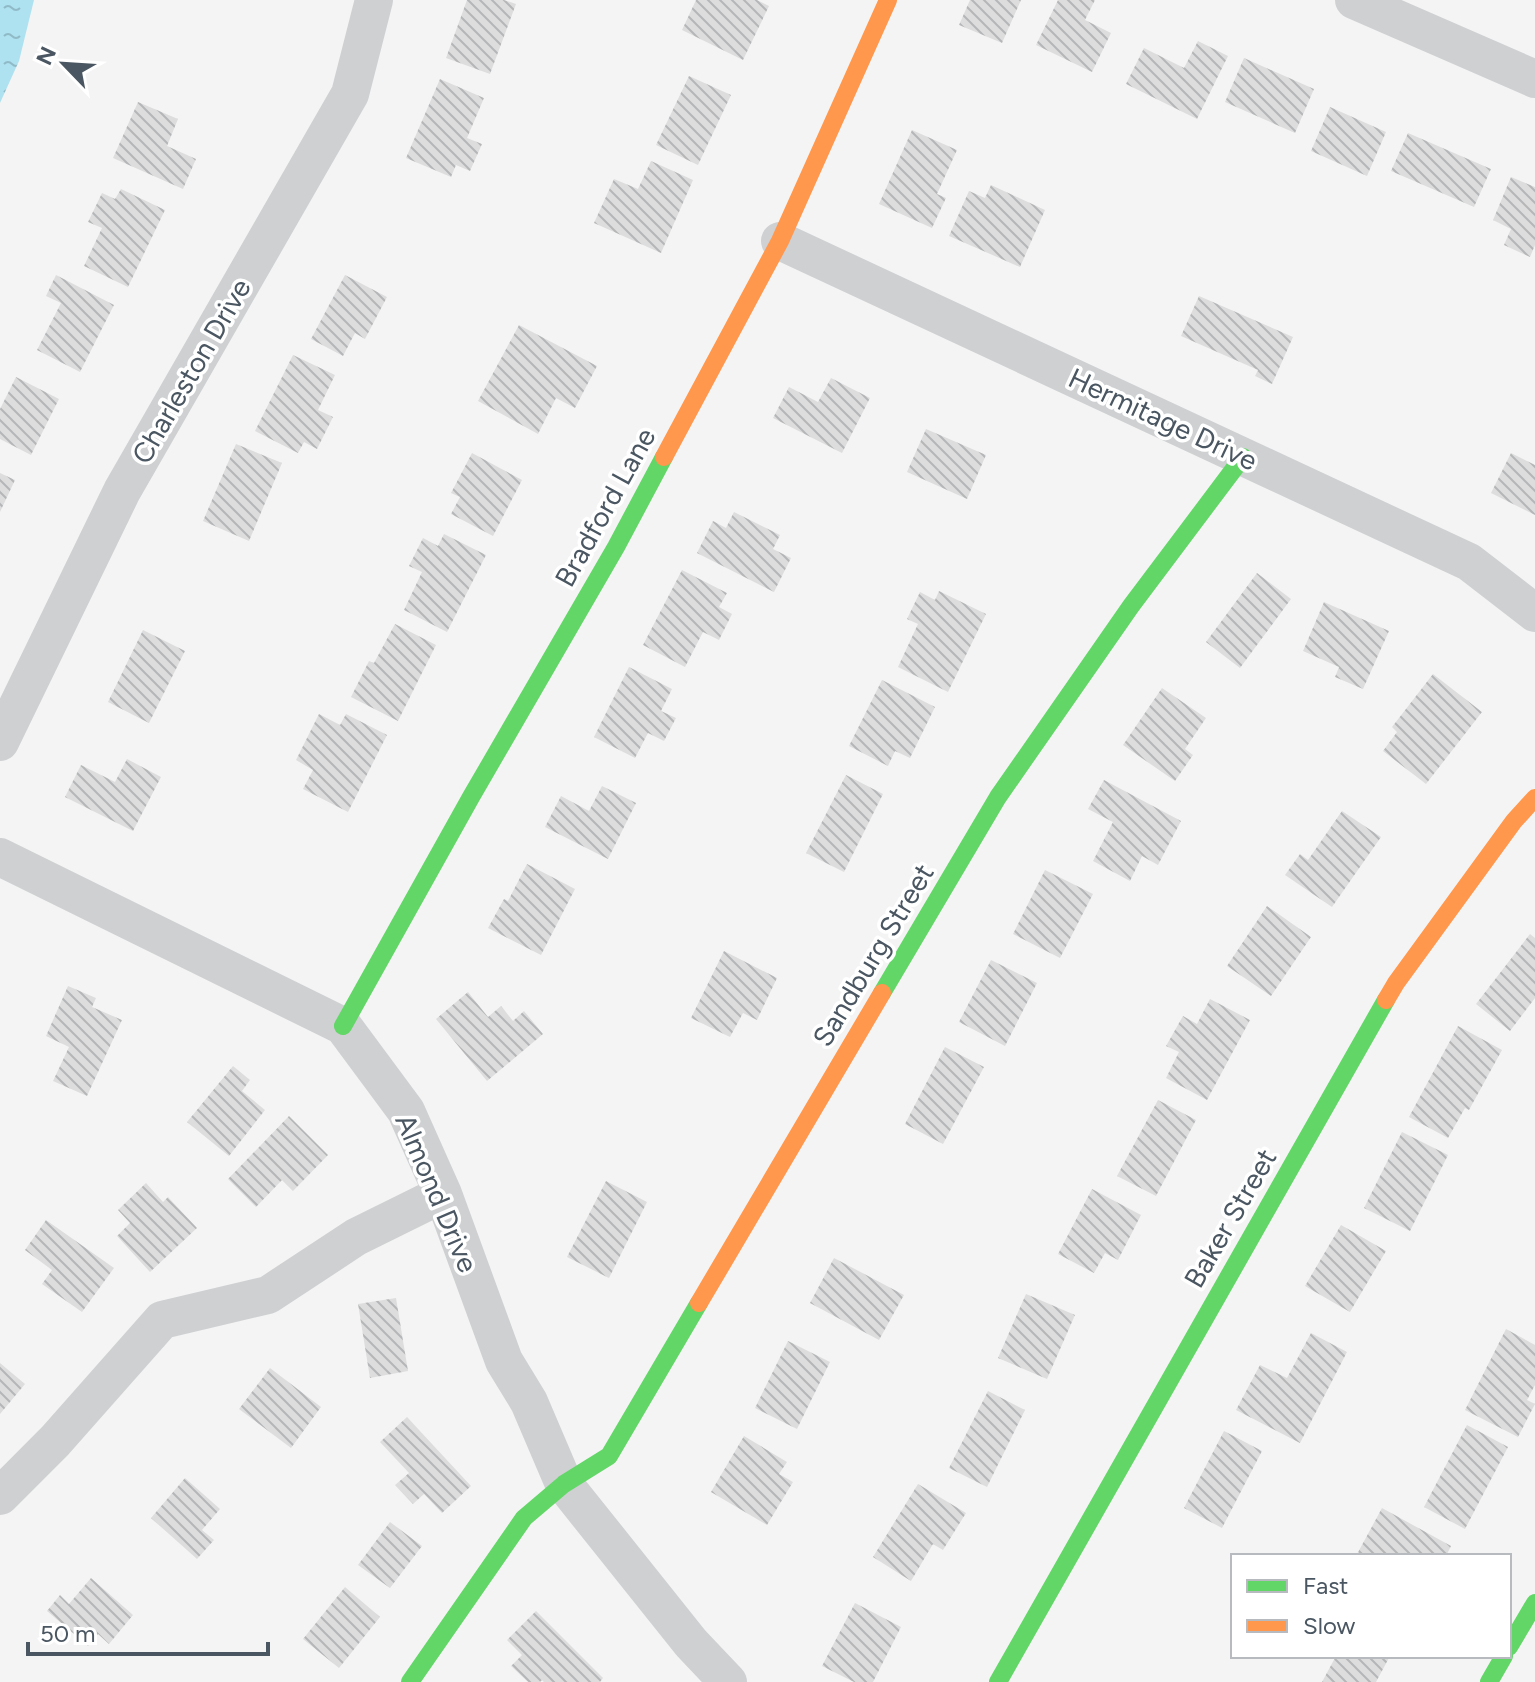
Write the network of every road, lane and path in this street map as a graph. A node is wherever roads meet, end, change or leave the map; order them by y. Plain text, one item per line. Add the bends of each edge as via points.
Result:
1 (374, 0) edge
2 (888, 0) edge
3 (1354, 0) edge
4 (1421, 14) edge
5 (1535, 79) edge
6 (780, 241) junction
7 (1243, 457) junction
8 (1535, 613) edge
9 (0, 742) edge
10 (1535, 798) edge
11 (0, 857) edge
12 (343, 1026) junction
13 (443, 1194) junction
14 (564, 1484) junction
15 (0, 1496) edge
16 (1535, 1603) edge
17 (1511, 1644) edge
18 (1503, 1658) edge
19 (410, 1682) edge
20 (728, 1682) edge
21 (998, 1682) edge
22 (1489, 1682) edge

1 - 9 street, Charleston Drive via 350,94 122,491
2 - 6 street, Bradford Lane
3 - 4 street
4 - 5 street
6 - 7 street, Hermitage Drive
6 - 12 street, Bradford Lane via 616,547
7 - 8 street, Hermitage Drive via 1469,562
7 - 14 street, Sandburg Street via 998,797 609,1456
10 - 21 street, Baker Street via 1396,983
11 - 12 street, Almond Drive
12 - 13 street, Almond Drive via 406,1111
13 - 14 street, Almond Drive via 504,1361 529,1402
13 - 15 street via 356,1237 268,1295 162,1320
14 - 19 street, Sandburg Street via 524,1518
14 - 20 street, Almond Drive
16 - 17 street
18 - 22 street

